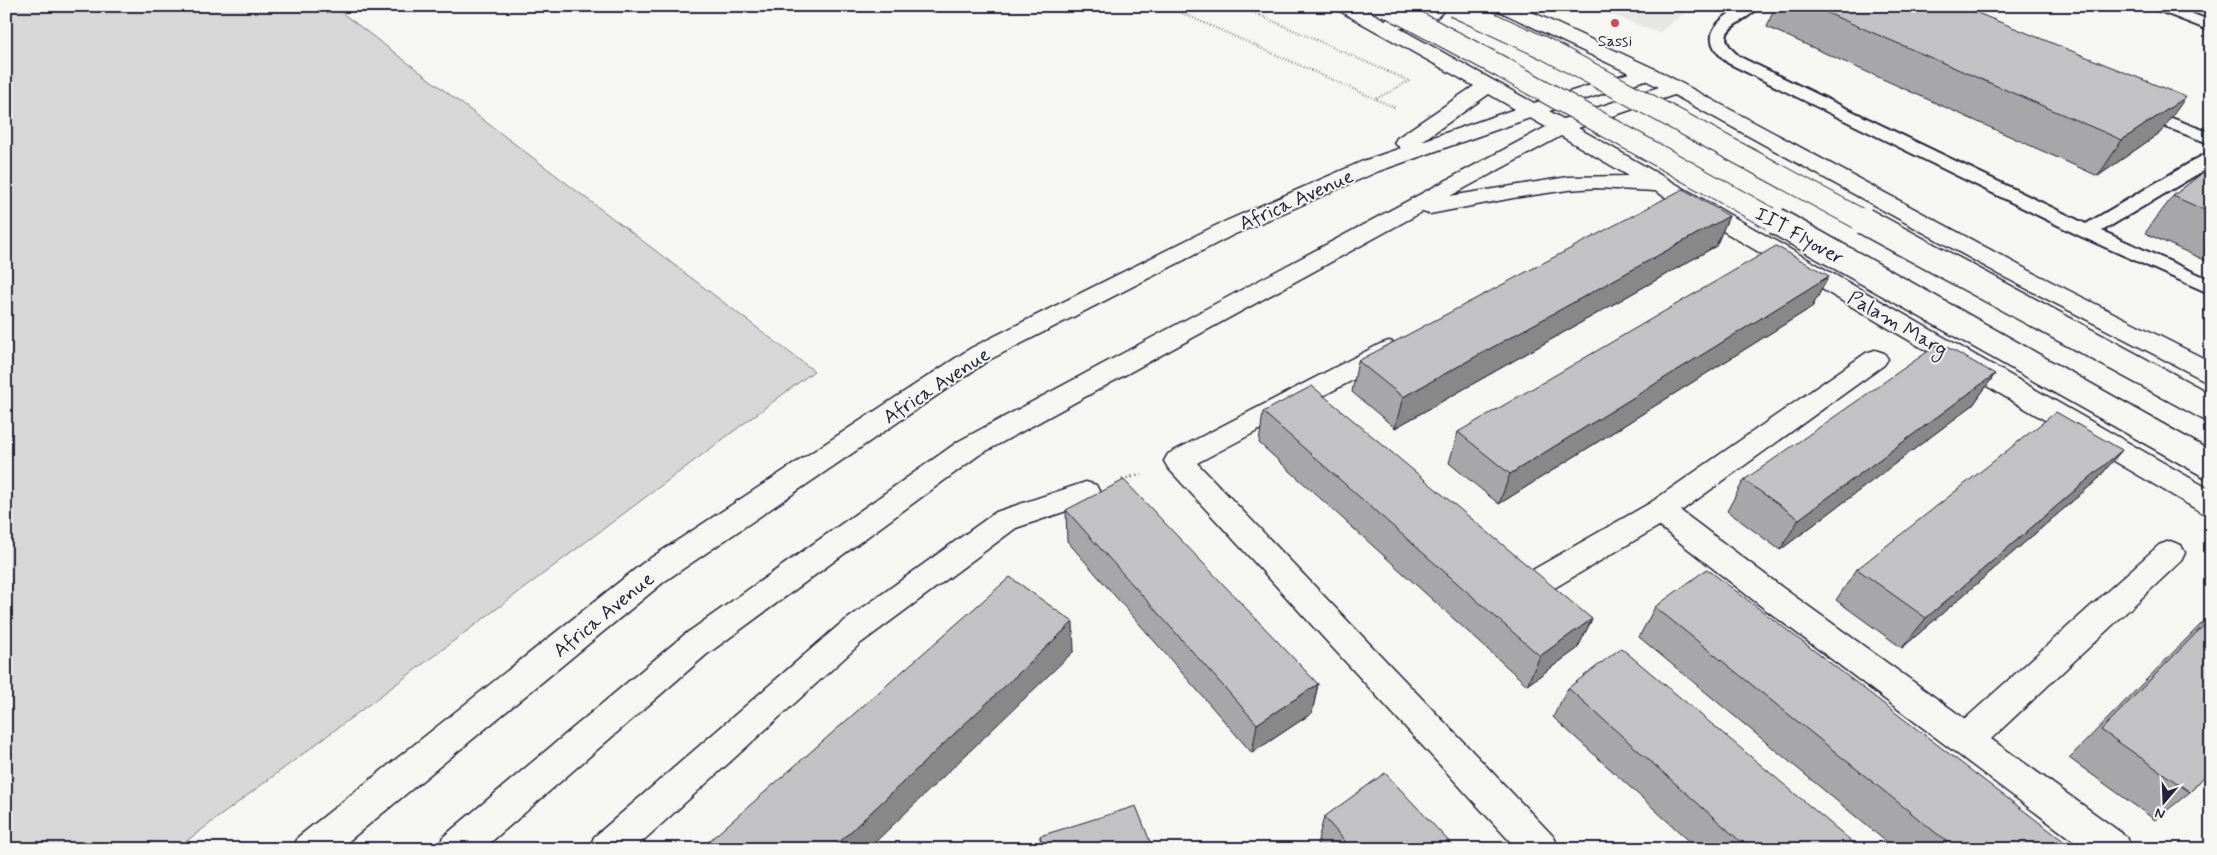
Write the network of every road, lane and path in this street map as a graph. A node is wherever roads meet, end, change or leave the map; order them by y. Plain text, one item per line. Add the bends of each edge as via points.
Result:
1 (1166, 6) edge
2 (1239, 6) edge
3 (1345, 6) edge
4 (1387, 6) edge
5 (1438, 6) edge
6 (1454, 6) edge
7 (1504, 6) edge
8 (1752, 6) edge
9 (2159, 6) edge
10 (1367, 18) junction
11 (2211, 26) edge
12 (1663, 81) junction
13 (1488, 86) junction
14 (1376, 99) junction
15 (2129, 106) edge
16 (1532, 110) junction
17 (1434, 125) junction
18 (1561, 127) junction
19 (2211, 139) edge
20 (2211, 158) edge
21 (1371, 166) junction
22 (1663, 186) junction
23 (1405, 212) junction
24 (2087, 232) junction
25 (2211, 288) edge
26 (1413, 337) edge
27 (1875, 359) dead end
28 (2211, 373) edge
29 (2211, 409) edge
30 (1178, 462) junction
31 (2211, 466) edge
32 (1086, 493) joint
33 (2211, 504) edge
34 (1660, 511) junction
35 (2170, 553) dead end
36 (1540, 581) edge
37 (1966, 740) junction
38 (311, 849) edge
39 (456, 849) edge
40 (607, 849) edge
41 (1541, 849) edge
42 (2114, 849) edge

1 - 14 path
2 - 14 path via 1409,81
3 - 10 main road, Palam Marg
4 - 31 main road, IIT Flyover, bridge
5 - 10 main road via 1429,17 1404,24
6 - 29 main road, IIT Flyover, bridge via 1544,48
7 - 12 main road
8 - 24 lane via 1729,18 1719,33 1719,45 1734,60
9 - 11 lane
10 - 13 main road, Palam Marg
12 - 16 main road, Africa Avenue
12 - 18 main road
12 - 28 main road via 2017,274
13 - 16 main road, Palam Marg
13 - 17 main road
14 - 17 path
15 - 19 lane
16 - 18 main road, Palam Marg
16 - 21 main road, Africa Avenue
17 - 21 main road
18 - 22 main road, Palam Marg
18 - 23 main road
20 - 24 lane
21 - 38 main road, Africa Avenue via 1225,230 980,354 654,572
22 - 23 main road via 1627,180 1594,180
22 - 33 main road, Palam Marg
23 - 39 main road via 969,448 695,645
24 - 25 lane
26 - 30 main road
27 - 34 main road
30 - 32 path
30 - 41 main road
32 - 40 main road via 1006,520 850,634
34 - 36 main road
34 - 37 main road
35 - 37 main road
37 - 42 main road

